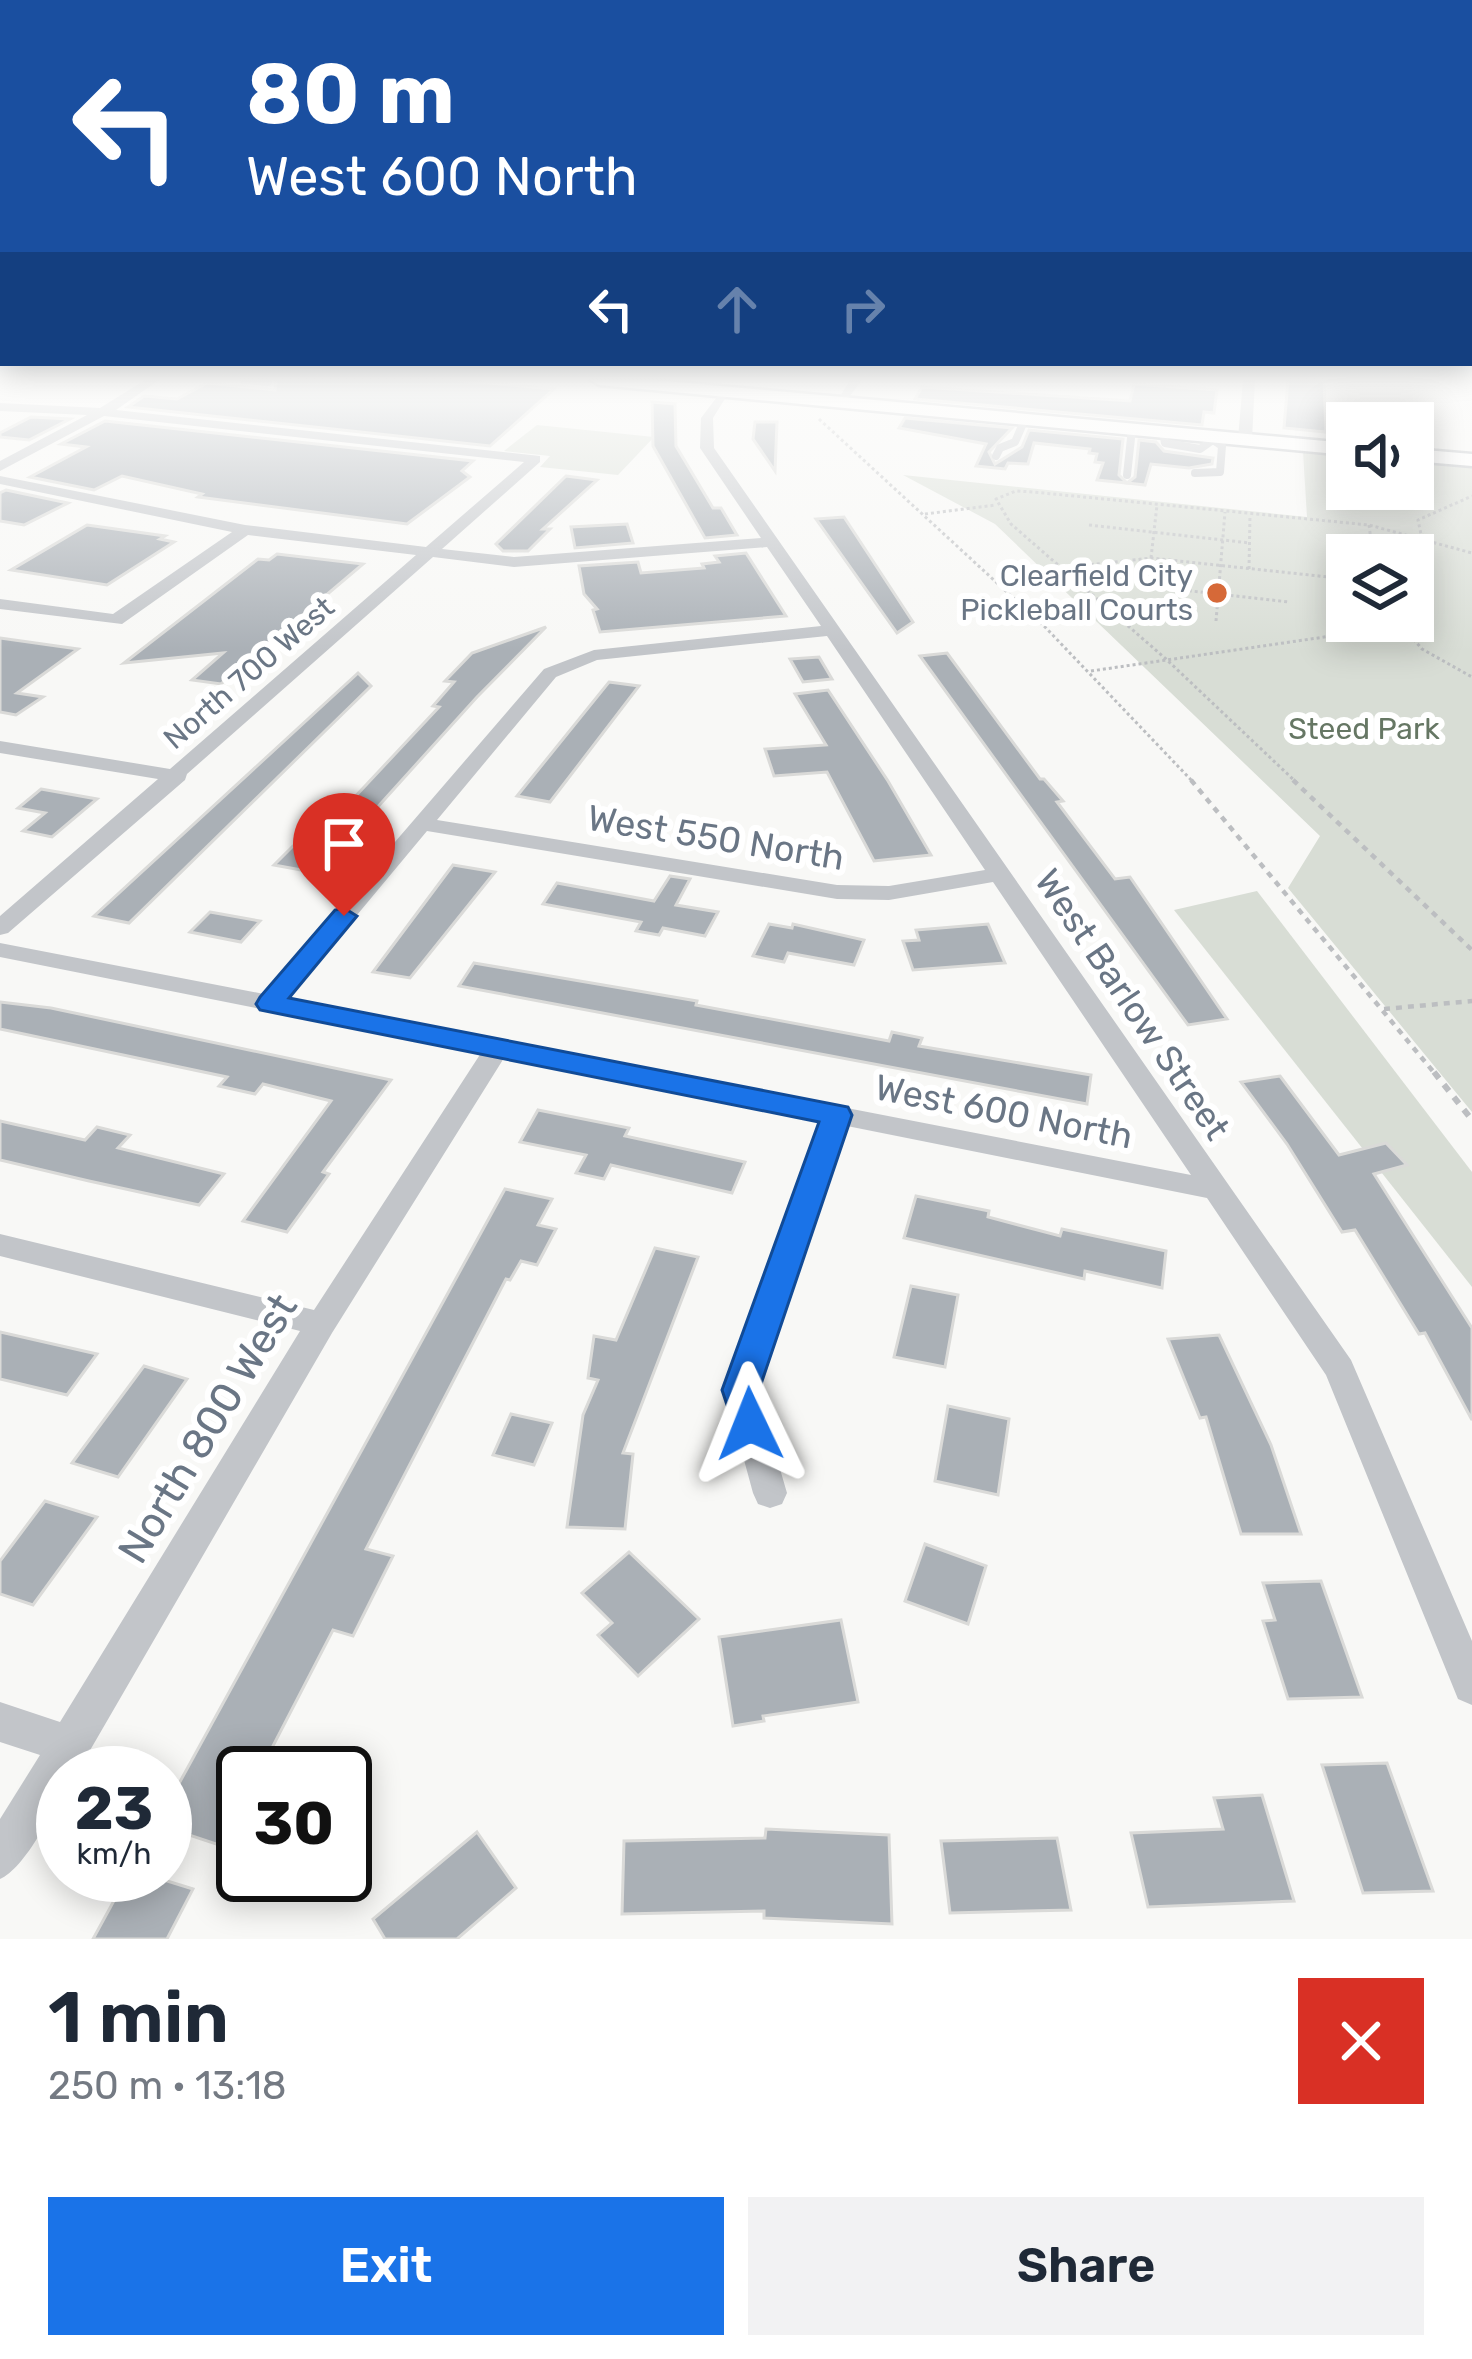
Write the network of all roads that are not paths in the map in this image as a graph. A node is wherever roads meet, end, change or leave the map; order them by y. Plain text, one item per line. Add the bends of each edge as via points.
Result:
1 (523, 470) edge
2 (723, 470) edge
3 (1127, 470) edge
4 (1220, 470) edge
5 (1195, 473) dead end
6 (1127, 475) dead end
7 (0, 480) edge
8 (245, 530) junction
9 (772, 542) junction
10 (432, 551) junction
11 (0, 604) edge
12 (832, 630) junction
13 (0, 747) edge
14 (178, 776) junction
15 (422, 824) junction
16 (1000, 874) junction
17 (0, 928) edge
18 (0, 950) edge
19 (270, 1004) junction
20 (497, 1048) junction
21 (837, 1115) junction
22 (1217, 1190) junction
23 (0, 1245) edge
24 (321, 1324) junction
25 (770, 1493) dead end
26 (1472, 1686) edge
27 (0, 1722) edge
28 (71, 1745) junction
29 (0, 1858) edge

1 - 10 street, North 700 West
2 - 9 street, West Barlow Street
3 - 6 lane
4 - 5 lane
7 - 8 street
8 - 10 street
8 - 11 street via 116,620
9 - 10 street via 536,563
9 - 12 street, West Barlow Street
10 - 14 street, North 700 West
12 - 15 street via 594,655 550,673
12 - 16 street, West Barlow Street
13 - 14 street
14 - 17 street, North 700 West
15 - 16 street, West 550 North via 837,892 890,893
15 - 19 street
16 - 22 street, West Barlow Street
18 - 19 street, West 600 North
19 - 20 street, West 600 North
20 - 21 street, West 600 North
20 - 24 street, North 800 West
21 - 22 street, West 600 North
21 - 25 street via 741,1390
22 - 26 street, West Barlow Street via 1340,1369
23 - 24 street
24 - 28 street, North 800 West
27 - 28 street
28 - 29 street, North 800 West

